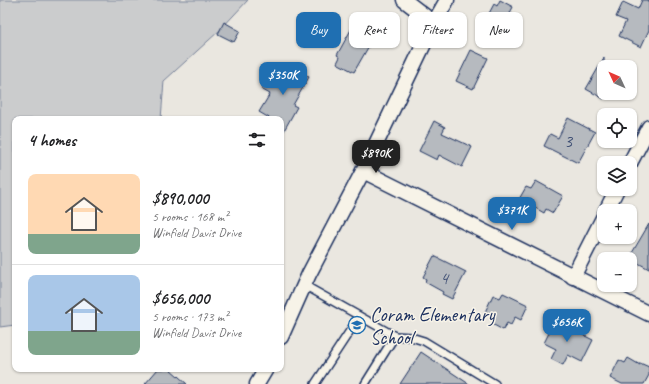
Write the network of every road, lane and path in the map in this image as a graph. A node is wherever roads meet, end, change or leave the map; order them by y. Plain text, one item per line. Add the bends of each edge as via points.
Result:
1 (404, 0) edge
2 (447, 0) edge
3 (420, 12) edge
4 (440, 12) edge
5 (422, 48) edge
6 (649, 127) edge
7 (634, 156) edge
8 (363, 171) junction
9 (597, 230) edge
10 (573, 277) junction
11 (304, 285) junction
12 (649, 314) edge
13 (359, 317) junction
14 (284, 330) edge
15 (395, 336) junction
16 (264, 372) edge
17 (257, 384) edge
18 (315, 384) edge
19 (365, 384) edge
20 (495, 384) edge

1 - 3 street
2 - 4 street
5 - 8 street
6 - 7 street
8 - 10 street
8 - 11 street
9 - 10 street
10 - 12 street
11 - 13 lane
11 - 14 street
13 - 15 lane
13 - 18 lane
15 - 19 lane
15 - 20 lane via 424,341
16 - 17 street

